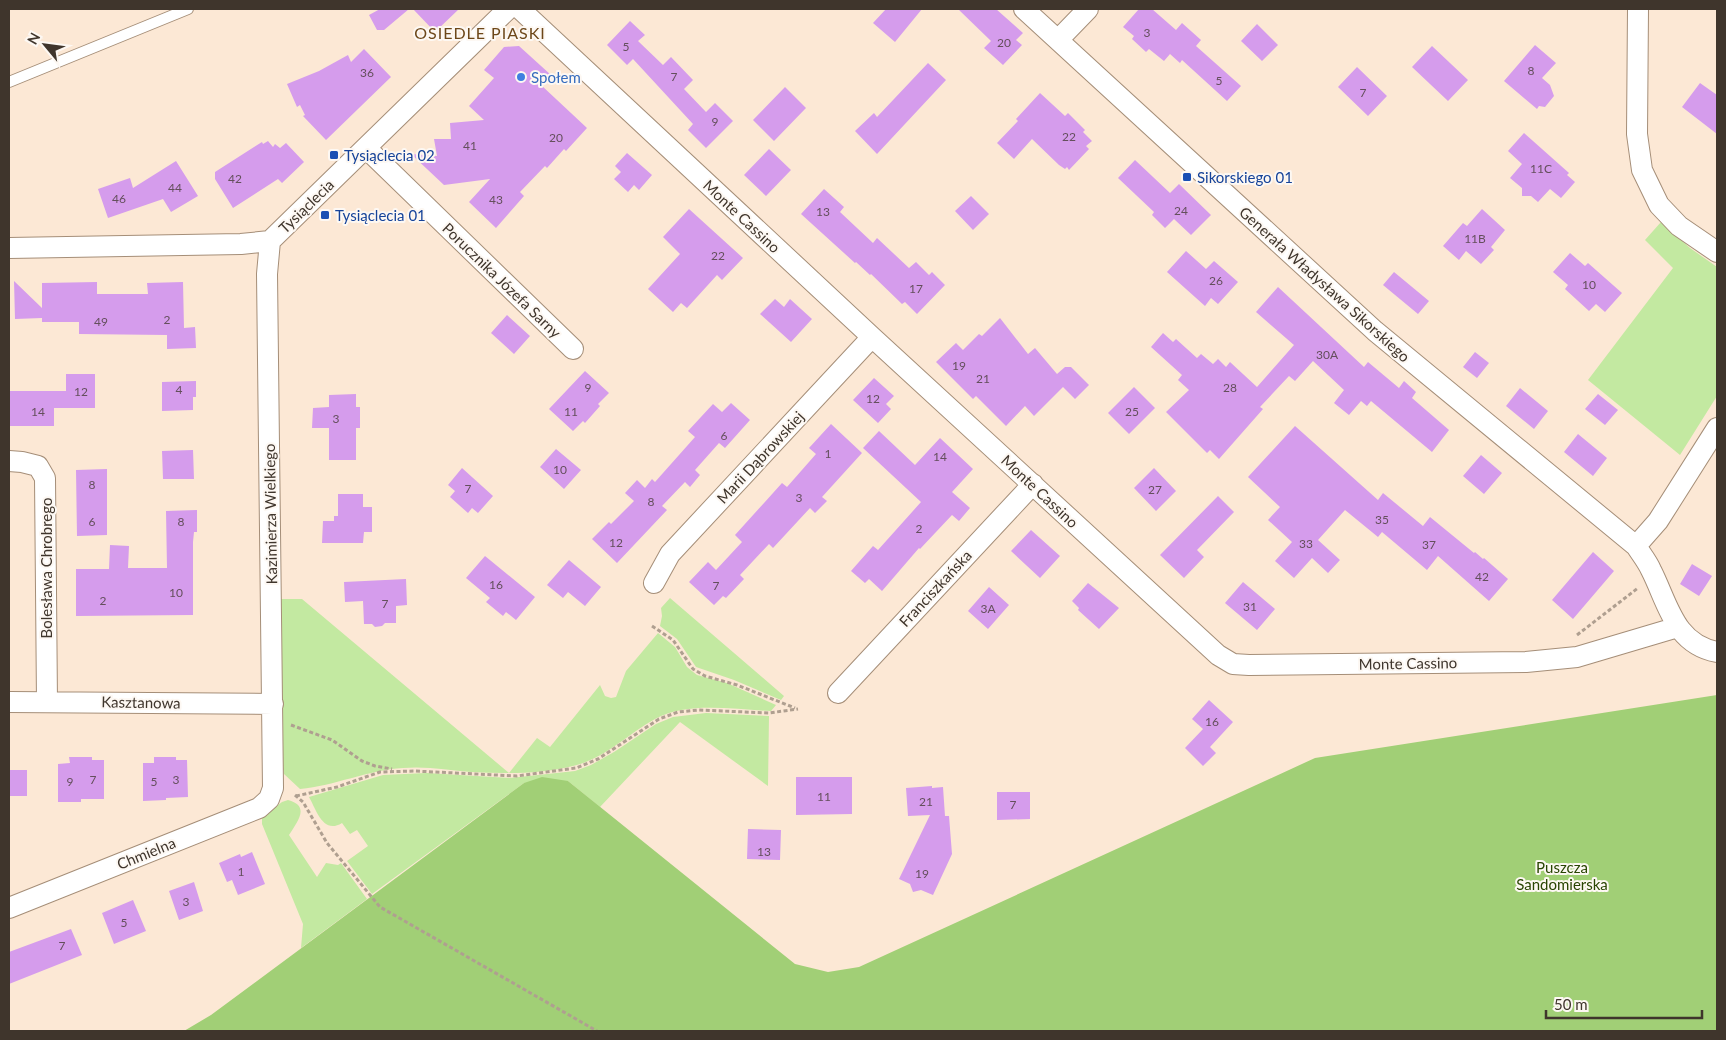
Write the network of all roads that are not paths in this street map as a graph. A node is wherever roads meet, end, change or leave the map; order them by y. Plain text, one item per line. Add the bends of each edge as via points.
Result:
1 (188, 9) edge
2 (508, 9) edge
3 (520, 9) edge
4 (1024, 9) edge
5 (1088, 9) edge
6 (1638, 9) edge
7 (1058, 40) junction
8 (9, 82) edge
9 (366, 148) junction
10 (270, 241) junction
11 (9, 248) edge
12 (1717, 252) edge
13 (872, 337) junction
14 (573, 349) dead end
15 (1717, 428) edge
16 (9, 462) edge
17 (1033, 484) junction
18 (1636, 546) junction
19 (654, 583) dead end
20 (1678, 627) junction
21 (1717, 652) edge
22 (838, 693) dead end
23 (9, 702) edge
24 (47, 702) junction
25 (273, 709) junction
26 (273, 788) joint
27 (9, 908) edge

1 - 8 lane
2 - 9 street, Tysiąclecia
3 - 13 street, Monte Cassino
4 - 7 street, Generała Władysława Sikorskiego
5 - 7 street
6 - 12 street via 1636,134 1642,170 1659,205 1679,226
7 - 18 street, Generała Władysława Sikorskiego via 1375,331
9 - 10 street, Tysiąclecia
9 - 14 street, Porucznika Józefa Sarny
10 - 11 street, Tysiąclecia
10 - 25 street, Kazimierza Wielkiego via 267,274
13 - 17 street, Monte Cassino
13 - 19 street, Marii Dąbrowskiej via 670,554
15 - 18 street via 1658,521
16 - 24 street, Bolesława Chrobrego via 38,466 45,478
17 - 20 street, Monte Cassino via 1218,655 1233,664 1526,662 1577,657
17 - 22 street, Franciszkańska
18 - 20 street, Generała Władysława Sikorskiego via 1651,569
20 - 21 street via 1693,641
23 - 24 street, Kasztanowa
24 - 25 street, Kasztanowa
25 - 26 street, Kazimierza Wielkiego
26 - 27 street, Chmielna via 269,799 259,808

